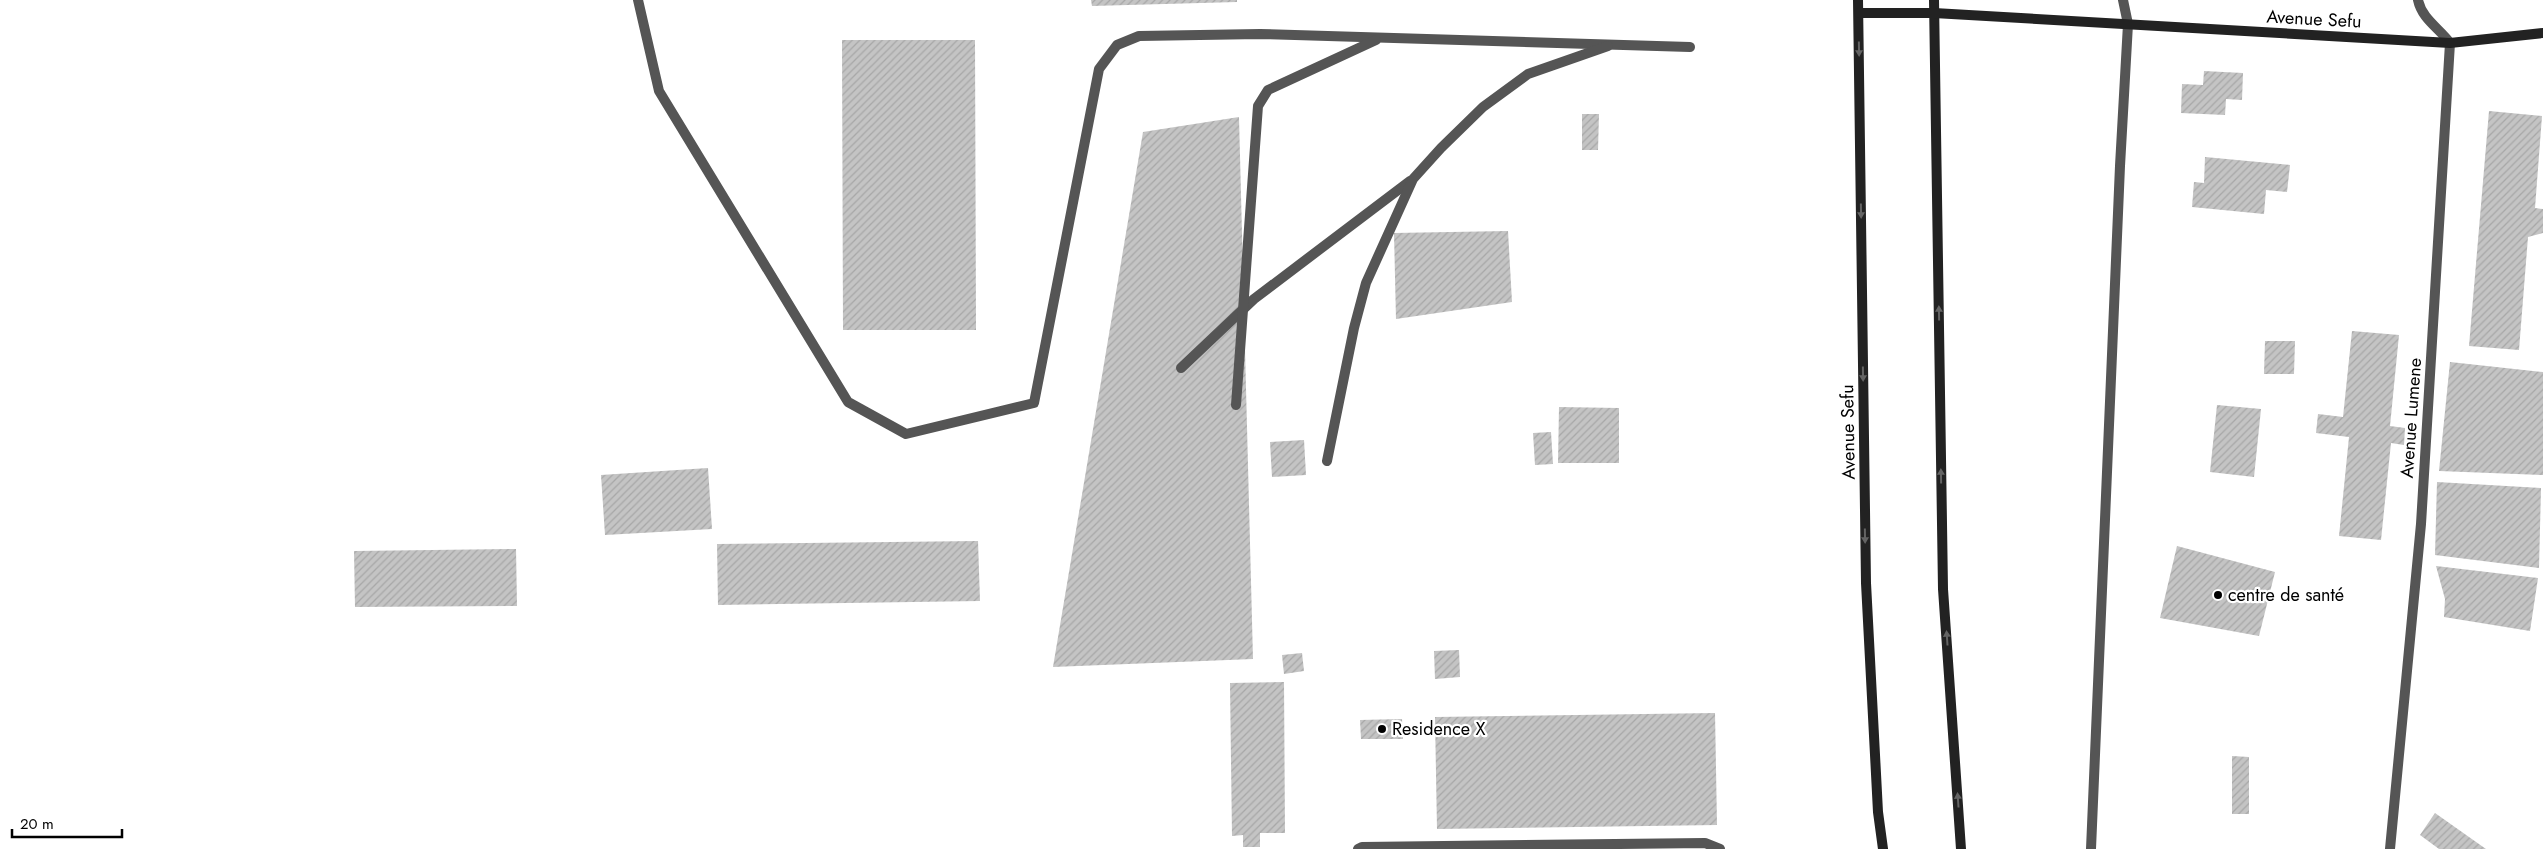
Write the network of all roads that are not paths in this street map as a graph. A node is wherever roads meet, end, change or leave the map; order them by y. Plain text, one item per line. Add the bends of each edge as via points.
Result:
1 (638, 0) edge
2 (1858, 0) edge
3 (1934, 0) edge
4 (2123, 0) edge
5 (2418, 0) edge
6 (1858, 13) junction
7 (1934, 13) junction
8 (2128, 24) junction
9 (2543, 33) edge
10 (1379, 38) junction
11 (2450, 43) junction
12 (1613, 44) junction
13 (1690, 47) dead end
14 (1413, 179) junction
15 (1241, 312) junction
16 (1181, 368) dead end
17 (1236, 404) dead end
18 (1327, 462) dead end
19 (1524, 848) edge
20 (1358, 849) edge
21 (1720, 849) edge
22 (1883, 849) edge
23 (1961, 849) edge
24 (2091, 849) edge
25 (2390, 849) edge

1 - 10 street via 659,92 848,402 906,434 1034,403 1099,69 1116,45 1139,36 1260,34
2 - 6 main road, Avenue Sefu
3 - 7 main road
4 - 8 street
5 - 11 street via 2428,21 2441,30
6 - 7 main road, Avenue Sefu
6 -> 22 main road, Avenue Sefu via 1866,583 1878,812
7 - 8 main road, Avenue Sefu
23 -> 7 main road via 1943,588
8 - 11 main road, Avenue Sefu
8 - 24 street
9 - 11 main road, Avenue Sefu
10 - 12 street
10 - 15 street via 1268,90 1258,106
11 - 25 street, Avenue Lumene via 2420,524
12 - 13 street
12 - 14 street via 1528,74 1483,107
14 - 15 street
14 - 18 street via 1366,283
15 - 16 street
15 - 17 street
19 - 20 street
19 - 21 street via 1705,843

